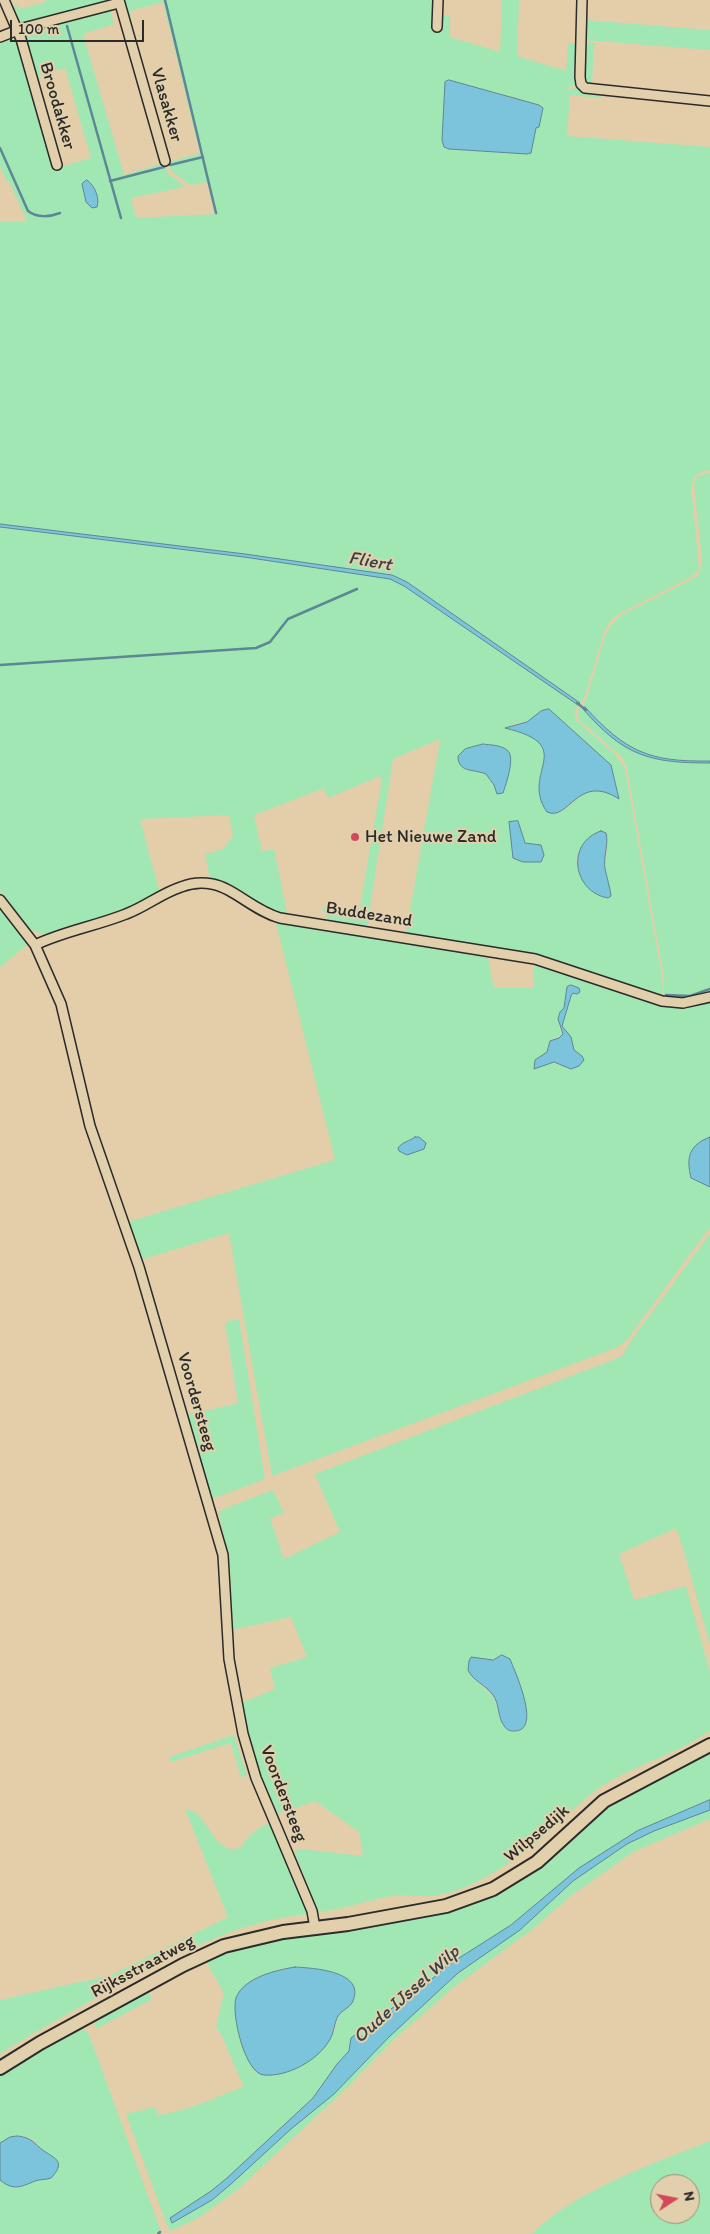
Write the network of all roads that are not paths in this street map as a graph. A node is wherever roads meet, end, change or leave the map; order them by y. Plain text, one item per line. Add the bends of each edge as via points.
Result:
1 (4, 0) edge
2 (438, 0) edge
3 (582, 0) edge
4 (119, 2) edge
5 (436, 27) dead end
6 (18, 30) junction
7 (0, 37) edge
8 (710, 101) edge
9 (165, 161) dead end
10 (57, 165) dead end
11 (0, 900) edge
12 (35, 945) junction
13 (710, 997) edge
14 (710, 1745) edge
15 (315, 1928) junction
16 (0, 2068) edge

1 - 6 street, Broodakker
2 - 5 street
3 - 8 street via 580,77 585,88
4 - 6 street
4 - 9 street, Vlasakker
6 - 7 street
6 - 10 street, Broodakker
11 - 12 street, Voordersteeg
12 - 13 street, Buddezand via 128,914 181,887 213,884 280,918 535,959 662,1001 683,1004
12 - 15 street, Voordersteeg via 61,1004 90,1126 139,1267 223,1555 229,1659 250,1759 312,1911
14 - 15 main road, Wilpsedijk via 610,1797 589,1812 537,1862 493,1889 446,1906
15 - 16 main road, Rijksstraatweg via 261,1936 206,1953

